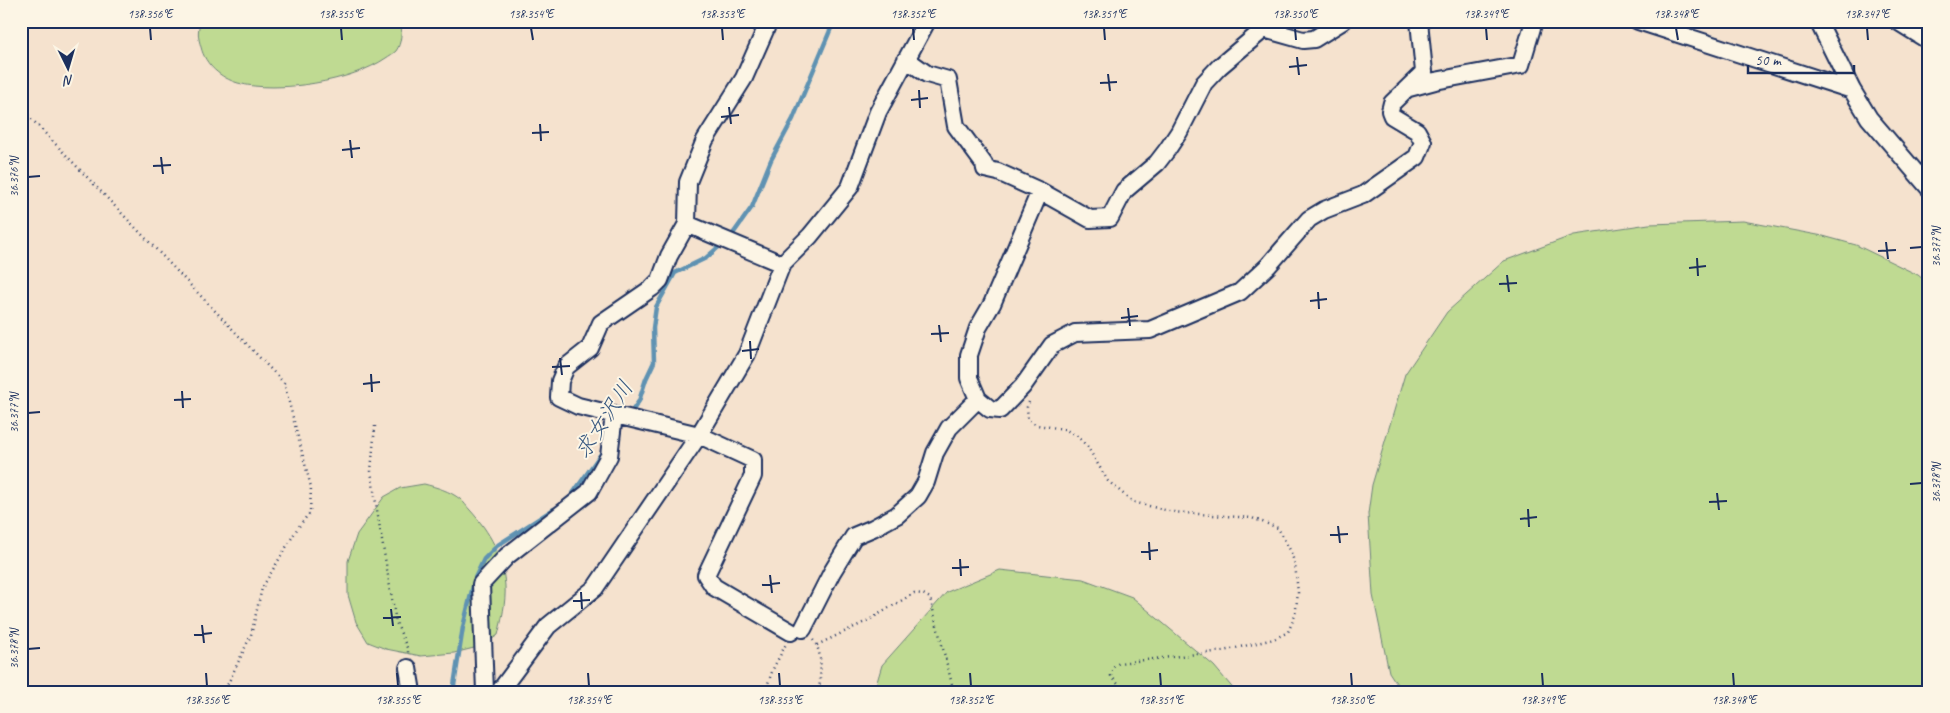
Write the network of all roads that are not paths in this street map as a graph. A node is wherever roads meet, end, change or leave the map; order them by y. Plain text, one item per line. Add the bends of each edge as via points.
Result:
1 (766, 21) edge
2 (927, 21) edge
3 (1343, 21) edge
4 (1419, 21) edge
5 (1534, 21) edge
6 (1638, 21) edge
7 (1818, 21) edge
8 (1897, 21) edge
9 (1266, 25) edge
10 (1929, 41) edge
11 (906, 59) junction
12 (1409, 88) junction
13 (1852, 90) junction
14 (1929, 188) edge
15 (1040, 191) junction
16 (687, 224) junction
17 (782, 264) junction
18 (978, 399) junction
19 (614, 415) junction
20 (699, 435) junction
21 (408, 668) road end
22 (412, 692) edge
23 (484, 692) edge
24 (499, 692) edge

1 - 16 street via 766,28 744,78 705,140 688,182
2 - 11 street
3 - 9 street via 1314,39 1303,40
4 - 12 street via 1424,72
5 - 12 street via 1521,66
6 - 13 street
7 - 13 street
8 - 10 street
9 - 15 street via 1204,83 1167,150 1157,163 1124,191 1110,218 1090,220
11 - 15 street via 927,74 948,80 956,126 985,169
11 - 17 street via 878,112 850,187
12 - 18 street via 1392,103 1390,111 1392,116 1417,131 1423,142 1417,157 1363,195 1309,219 1240,292 1150,330 1075,333 1052,345 1023,386 1000,410 990,409
13 - 14 street via 1869,118
15 - 18 street via 969,355 969,378
16 - 17 street
16 - 19 street via 660,280 601,323 590,348 566,367 560,381 559,397 578,406
17 - 20 street via 747,354
18 - 20 street via 948,428 918,496 897,515 854,536 797,631 714,587 706,575 752,476 753,460
19 - 20 street
19 - 23 street via 609,456 589,492 507,556 480,584
20 - 24 street via 595,588 548,626
21 - 22 street

